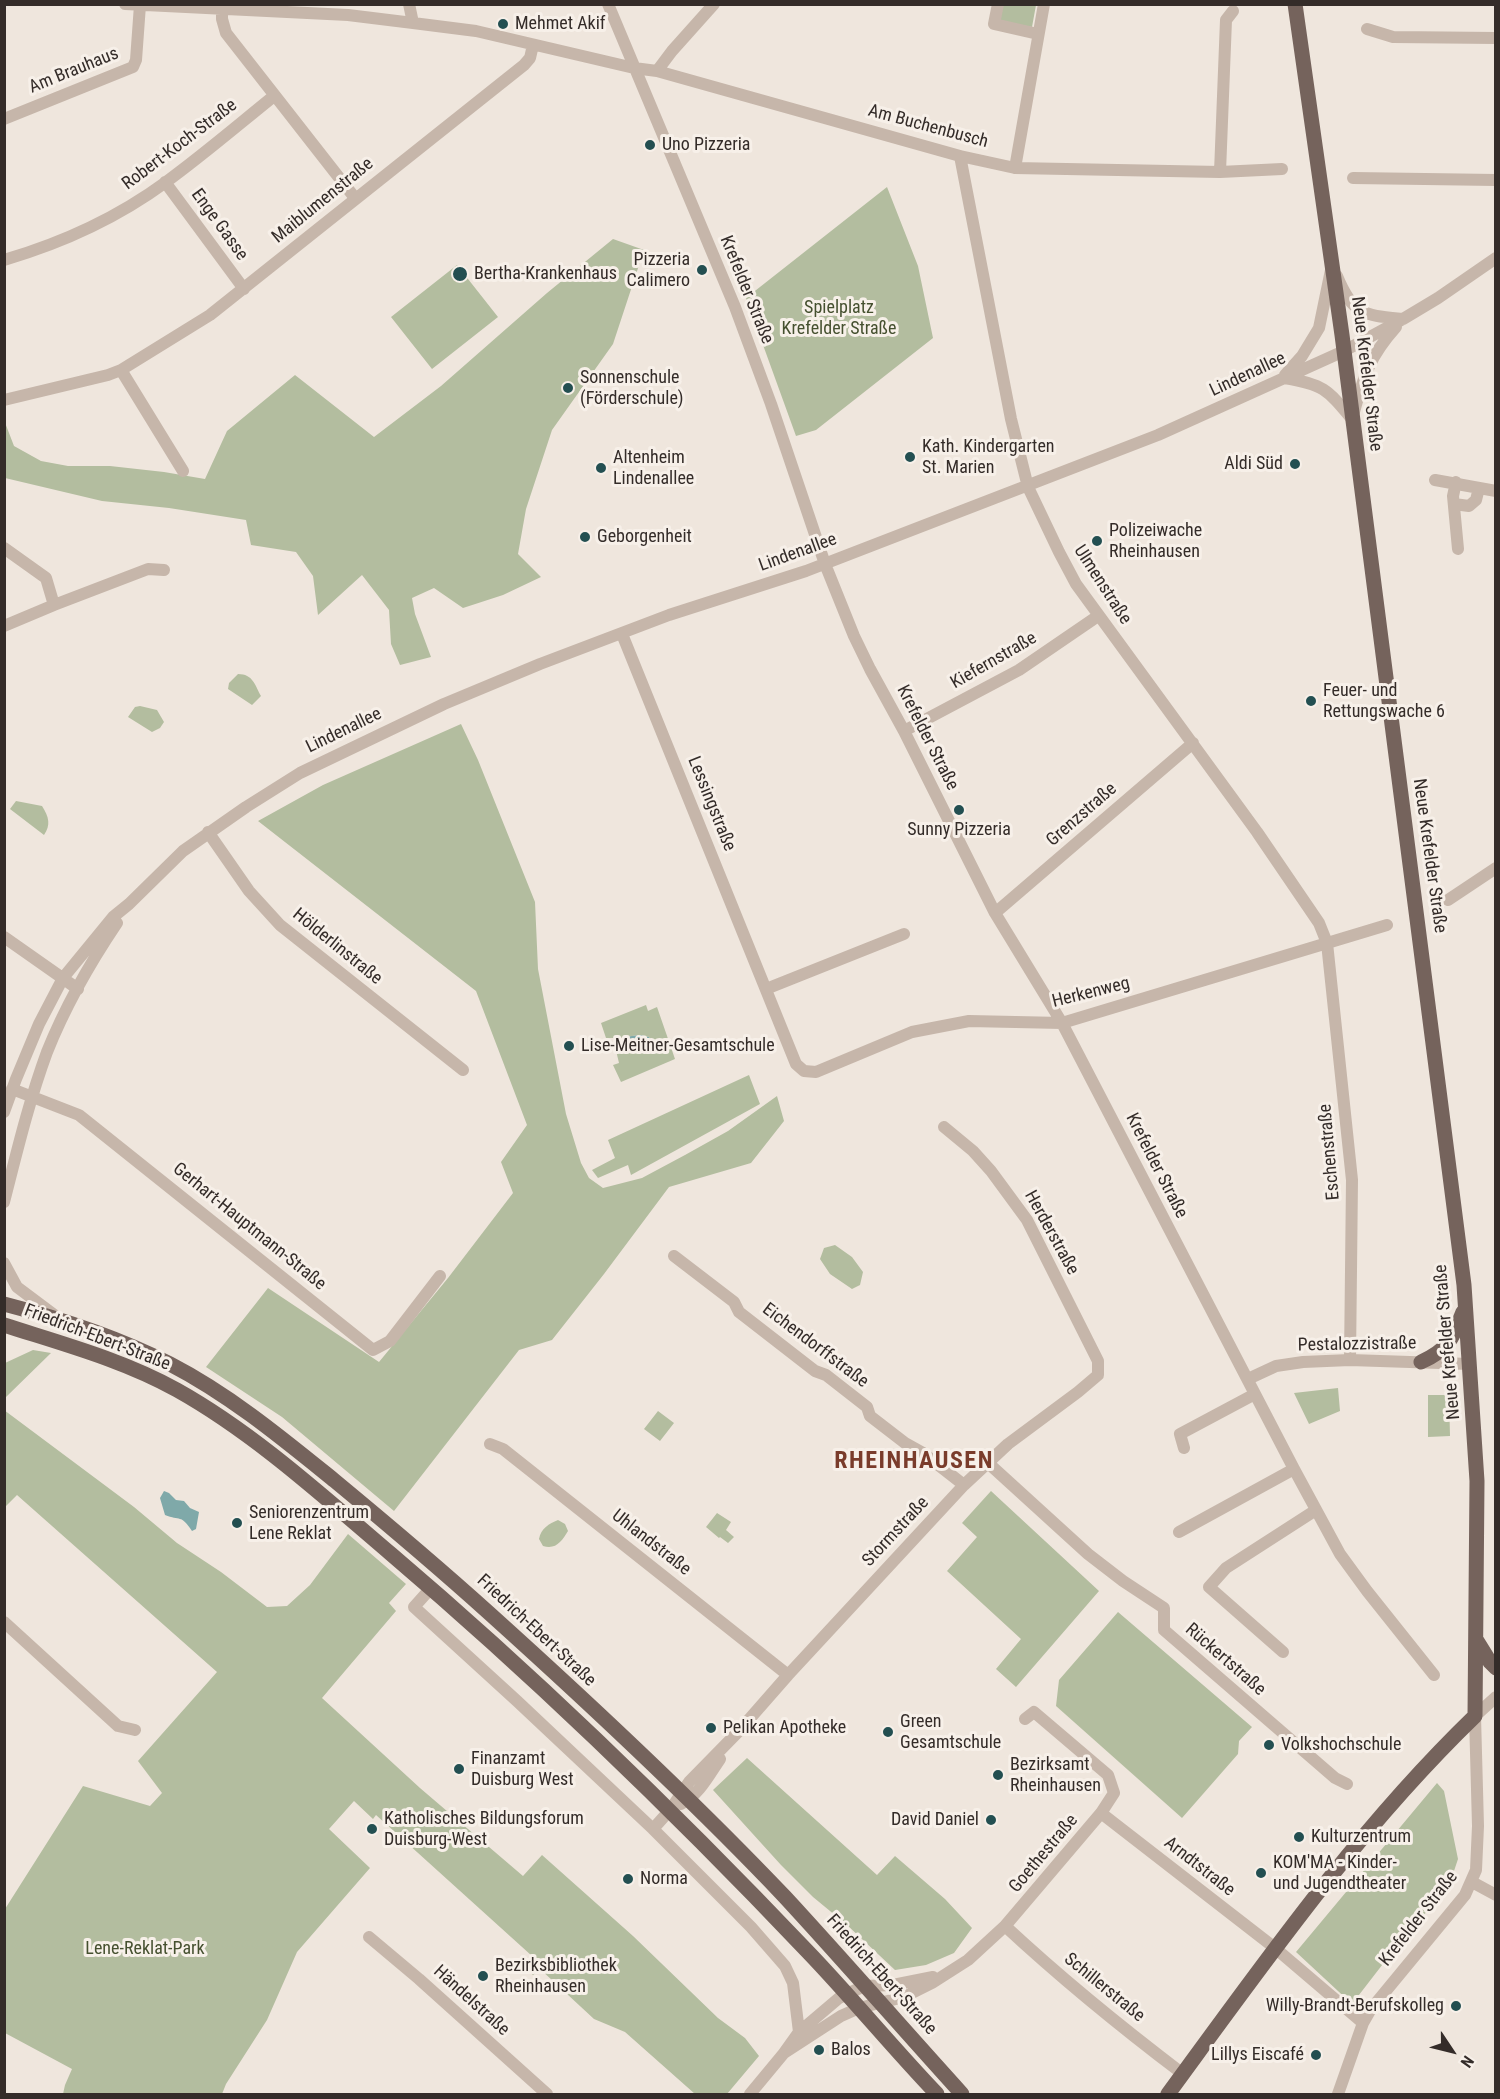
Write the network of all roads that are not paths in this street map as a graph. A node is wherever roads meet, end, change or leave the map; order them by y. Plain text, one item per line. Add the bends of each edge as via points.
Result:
1 (125, 4) edge
2 (409, 4) edge
3 (608, 4) edge
4 (714, 4) edge
5 (998, 4) edge
6 (1044, 4) edge
7 (1294, 4) edge
8 (140, 5) edge
9 (165, 5) edge
10 (222, 8) junction
11 (1233, 11) dead end
12 (413, 23) junction
13 (1367, 28) dead end
14 (1038, 34) junction
15 (1496, 38) edge
16 (533, 45) junction
17 (634, 68) junction
18 (657, 71) junction
19 (274, 96) junction
20 (4, 118) edge
21 (960, 156) junction
22 (1014, 168) junction
23 (1282, 169) dead end
24 (1220, 172) junction
25 (1353, 178) dead end
26 (1496, 180) edge
27 (165, 182) junction
28 (356, 198) junction
29 (1496, 258) edge
30 (4, 260) edge
31 (1332, 264) junction
32 (244, 289) junction
33 (1403, 319) junction
34 (1344, 351) junction
35 (121, 370) junction
36 (1282, 378) junction
37 (4, 400) edge
38 (1352, 419) junction
39 (183, 471) dead end
40 (1435, 480) dead end
41 (1456, 482) junction
42 (1028, 487) junction
43 (1479, 488) junction
44 (1496, 491) edge
45 (1454, 504) junction
46 (4, 548) edge
47 (1458, 549) dead end
48 (825, 564) junction
49 (164, 570) dead end
50 (54, 604) junction
51 (1098, 616) junction
52 (4, 626) edge
53 (622, 634) junction
54 (904, 731) junction
55 (1193, 743) junction
56 (208, 832) junction
57 (1496, 868) edge
58 (1448, 900) dead end
59 (129, 904) junction
60 (995, 913) junction
61 (1387, 925) dead end
62 (904, 934) dead end
63 (4, 937) edge
64 (1328, 943) junction
65 (63, 978) junction
66 (78, 989) junction
67 (766, 989) junction
68 (1062, 1023) junction
69 (463, 1070) dead end
70 (804, 1071) joint
71 (12, 1089) junction
72 (32, 1096) junction
73 (4, 1112) edge
74 (944, 1127) dead end
75 (4, 1202) edge
76 (674, 1256) dead end
77 (4, 1263) edge
78 (440, 1276) dead end
79 (4, 1304) edge
80 (1466, 1306) junction
81 (58, 1318) junction
82 (4, 1324) edge
83 (26, 1331) junction
84 (4, 1335) edge
85 (1350, 1360) junction
86 (1421, 1362) junction
87 (1470, 1364) junction
88 (1098, 1375) joint
89 (1248, 1379) junction
90 (1255, 1394) junction
91 (490, 1444) dead end
92 (1184, 1448) dead end
93 (987, 1462) junction
94 (1294, 1469) junction
95 (964, 1485) junction
96 (1316, 1510) junction
97 (1179, 1532) dead end
98 (431, 1588) junction
99 (4, 1622) edge
100 (1477, 1640) junction
101 (1283, 1652) dead end
102 (1496, 1668) edge
103 (788, 1675) junction
104 (1434, 1675) dead end
105 (1496, 1697) edge
106 (1476, 1716) junction
107 (1025, 1719) dead end
108 (135, 1730) dead end
109 (1347, 1784) dead end
110 (684, 1797) junction
111 (670, 1810) junction
112 (1101, 1813) junction
113 (653, 1829) junction
114 (1472, 1882) junction
115 (1496, 1895) edge
116 (1005, 1926) junction
117 (369, 1937) dead end
118 (1275, 1948) junction
119 (954, 1969) junction
120 (864, 1986) junction
121 (847, 1994) junction
122 (879, 2003) junction
123 (859, 2008) junction
124 (1364, 2023) junction
125 (799, 2031) junction
126 (784, 2053) junction
127 (1183, 2074) junction
128 (547, 2094) edge
129 (750, 2094) edge
130 (937, 2094) edge
131 (963, 2094) edge
132 (1168, 2094) edge
133 (1338, 2094) edge

1 - 8 street, Am Buchenbusch
2 - 12 street
3 - 17 street, Krefelder Straße
4 - 18 street
5 - 14 street via 994,24
6 - 14 street
7 - 31 main road, Neue Krefelder Straße
8 - 9 street, Am Buchenbusch
8 - 20 street, Am Brauhaus via 133,67
9 - 10 street, Am Buchenbusch
10 - 12 street, Am Buchenbusch
10 - 19 street via 226,33
11 - 24 street via 1226,20
12 - 16 street, Am Buchenbusch via 476,31
13 - 15 street via 1393,37
14 - 22 street
16 - 17 street, Am Buchenbusch
16 - 28 street, Maiblumenstraße via 524,65
17 - 18 street, Am Buchenbusch
17 - 48 street, Krefelder Straße via 738,315
18 - 21 street, Am Buchenbusch
19 - 27 street, Robert-Koch-Straße
19 - 28 street
21 - 22 street, Am Buchenbusch
21 - 42 street, Ulmenstraße
22 - 24 street, Am Buchenbusch
23 - 24 street, Am Buchenbusch
25 - 26 street
27 - 30 street, Robert-Koch-Straße via 84,231
27 - 32 street, Enge Gasse
28 - 32 street, Maiblumenstraße
29 - 33 street, Lindenallee
31 - 33 street via 1354,308 1374,316
31 - 34 main road, Neue Krefelder Straße
31 - 36 street via 1319,328
32 - 35 street, Maiblumenstraße via 210,315
33 - 34 street, Lindenallee
33 - 38 street via 1369,363
34 - 36 street, Lindenallee
34 - 38 main road, Neue Krefelder Straße
35 - 37 street, Maiblumenstraße
35 - 39 street
36 - 38 street via 1321,387
36 - 42 street, Lindenallee via 1158,435
38 - 80 main road, Neue Krefelder Straße
40 - 41 street
41 - 43 street
41 - 45 street
42 - 48 street, Lindenallee
42 - 51 street, Ulmenstraße via 1076,584
43 - 44 street
43 - 45 street via 1476,500 1469,506
45 - 47 street
46 - 50 street via 46,578
48 - 53 street, Lindenallee
48 - 54 street, Krefelder Straße via 854,636
49 - 50 street via 148,569
50 - 52 street
51 - 54 street, Kiefernstraße via 1019,670
51 - 55 street, Ulmenstraße
53 - 56 street, Lindenallee via 444,704 333,756
53 - 67 street, Lessingstraße
54 - 60 street, Krefelder Straße
55 - 60 street, Grenzstraße
55 - 64 street, Ulmenstraße via 1319,923
56 - 59 street, Lindenallee
56 - 69 street, Hölderlinstraße via 249,891 280,925
57 - 58 street
59 - 65 street, Lindenallee via 113,917
59 - 66 street, Lindenallee
60 - 68 street, Krefelder Straße
61 - 64 street, Herkenweg
62 - 67 street
63 - 65 street
64 - 68 street, Herkenweg
64 - 85 street, Eschenstraße via 1352,1180
65 - 66 street
65 - 71 street, Lindenallee
66 - 72 street, Lindenallee via 48,1050
67 - 70 street, Lessingstraße via 796,1064
68 - 70 street, Herkenweg via 948,1024 912,1032 816,1072
68 - 89 street, Krefelder Straße
71 - 72 street, Gerhart-Hauptmann-Straße
71 - 73 street, Lindenallee
72 - 75 street, Lindenallee
72 - 78 street, Gerhart-Hauptmann-Straße via 79,1114 373,1350 390,1341
74 - 88 street, Herderstraße via 991,1171 1027,1220 1098,1361
76 - 95 street, Eichendorffstraße via 815,1371 867,1407 870,1416 899,1439
77 - 81 street via 17,1287
79 - 81 main road, Friedrich-Ebert-Straße
80 - 86 main road via 1446,1347
80 - 87 main road, Neue Krefelder Straße
81 - 110 main road, Friedrich-Ebert-Straße via 172,1365 264,1424 437,1566
82 - 83 main road, Friedrich-Ebert-Straße
83 - 84 main road
83 - 98 main road, Friedrich-Ebert-Straße via 128,1367 197,1401 268,1453
85 - 86 street, Pestalozzistraße
85 - 89 street, Pestalozzistraße via 1276,1365
86 - 87 street, Pestalozzistraße
87 - 100 main road, Neue Krefelder Straße via 1477,1481
88 - 93 street, Stormstraße
89 - 90 street, Krefelder Straße
90 - 92 street via 1180,1434
90 - 94 street, Krefelder Straße
91 - 103 street, Uhlandstraße via 503,1449
93 - 95 street, Stormstraße
93 - 109 street, Rückertstraße via 1088,1554 1164,1608 1164,1630 1335,1778
94 - 96 street, Krefelder Straße
94 - 97 street
95 - 103 street, Stormstraße
96 - 101 street via 1226,1568 1209,1587
96 - 104 street, Krefelder Straße via 1340,1554
98 - 111 main road, Friedrich-Ebert-Straße
98 - 113 street via 414,1607
99 - 108 street via 118,1726
100 - 102 main road
100 - 106 main road, Neue Krefelder Straße
103 - 110 street, Stormstraße via 738,1732 698,1791
105 - 106 street
106 - 114 street, Krefelder Straße via 1478,1826
106 - 118 main road via 1373,1824
107 - 112 street, Goethestraße via 1034,1712 1108,1775 1114,1793
110 - 111 street, Stormstraße
110 - 120 main road, Friedrich-Ebert-Straße via 783,1895
111 - 113 street, Stormstraße
111 - 121 main road, Friedrich-Ebert-Straße
112 - 116 street, Goethestraße
112 - 118 street, Arndtstraße
113 - 125 street via 785,1966 793,1983
114 - 115 street
114 - 124 street, Krefelder Straße
116 - 119 street, Goethestraße
116 - 127 street, Schillerstraße via 1110,2019
117 - 128 street, Händelstraße
118 - 124 street, Arndtstraße
118 - 127 main road
119 - 120 street, Goethestraße via 905,1983
119 - 122 street, Goethestraße via 904,1997
120 - 121 street, Goethestraße
120 - 122 main road, Friedrich-Ebert-Straße
121 - 123 main road, Friedrich-Ebert-Straße
121 - 125 street, Goethestraße
122 - 123 street, Goethestraße
122 - 131 main road, Friedrich-Ebert-Straße
123 - 126 street, Goethestraße
123 - 130 main road, Friedrich-Ebert-Straße
124 - 133 street, Krefelder Straße
125 - 126 street, Goethestraße
126 - 129 street
127 - 132 main road

